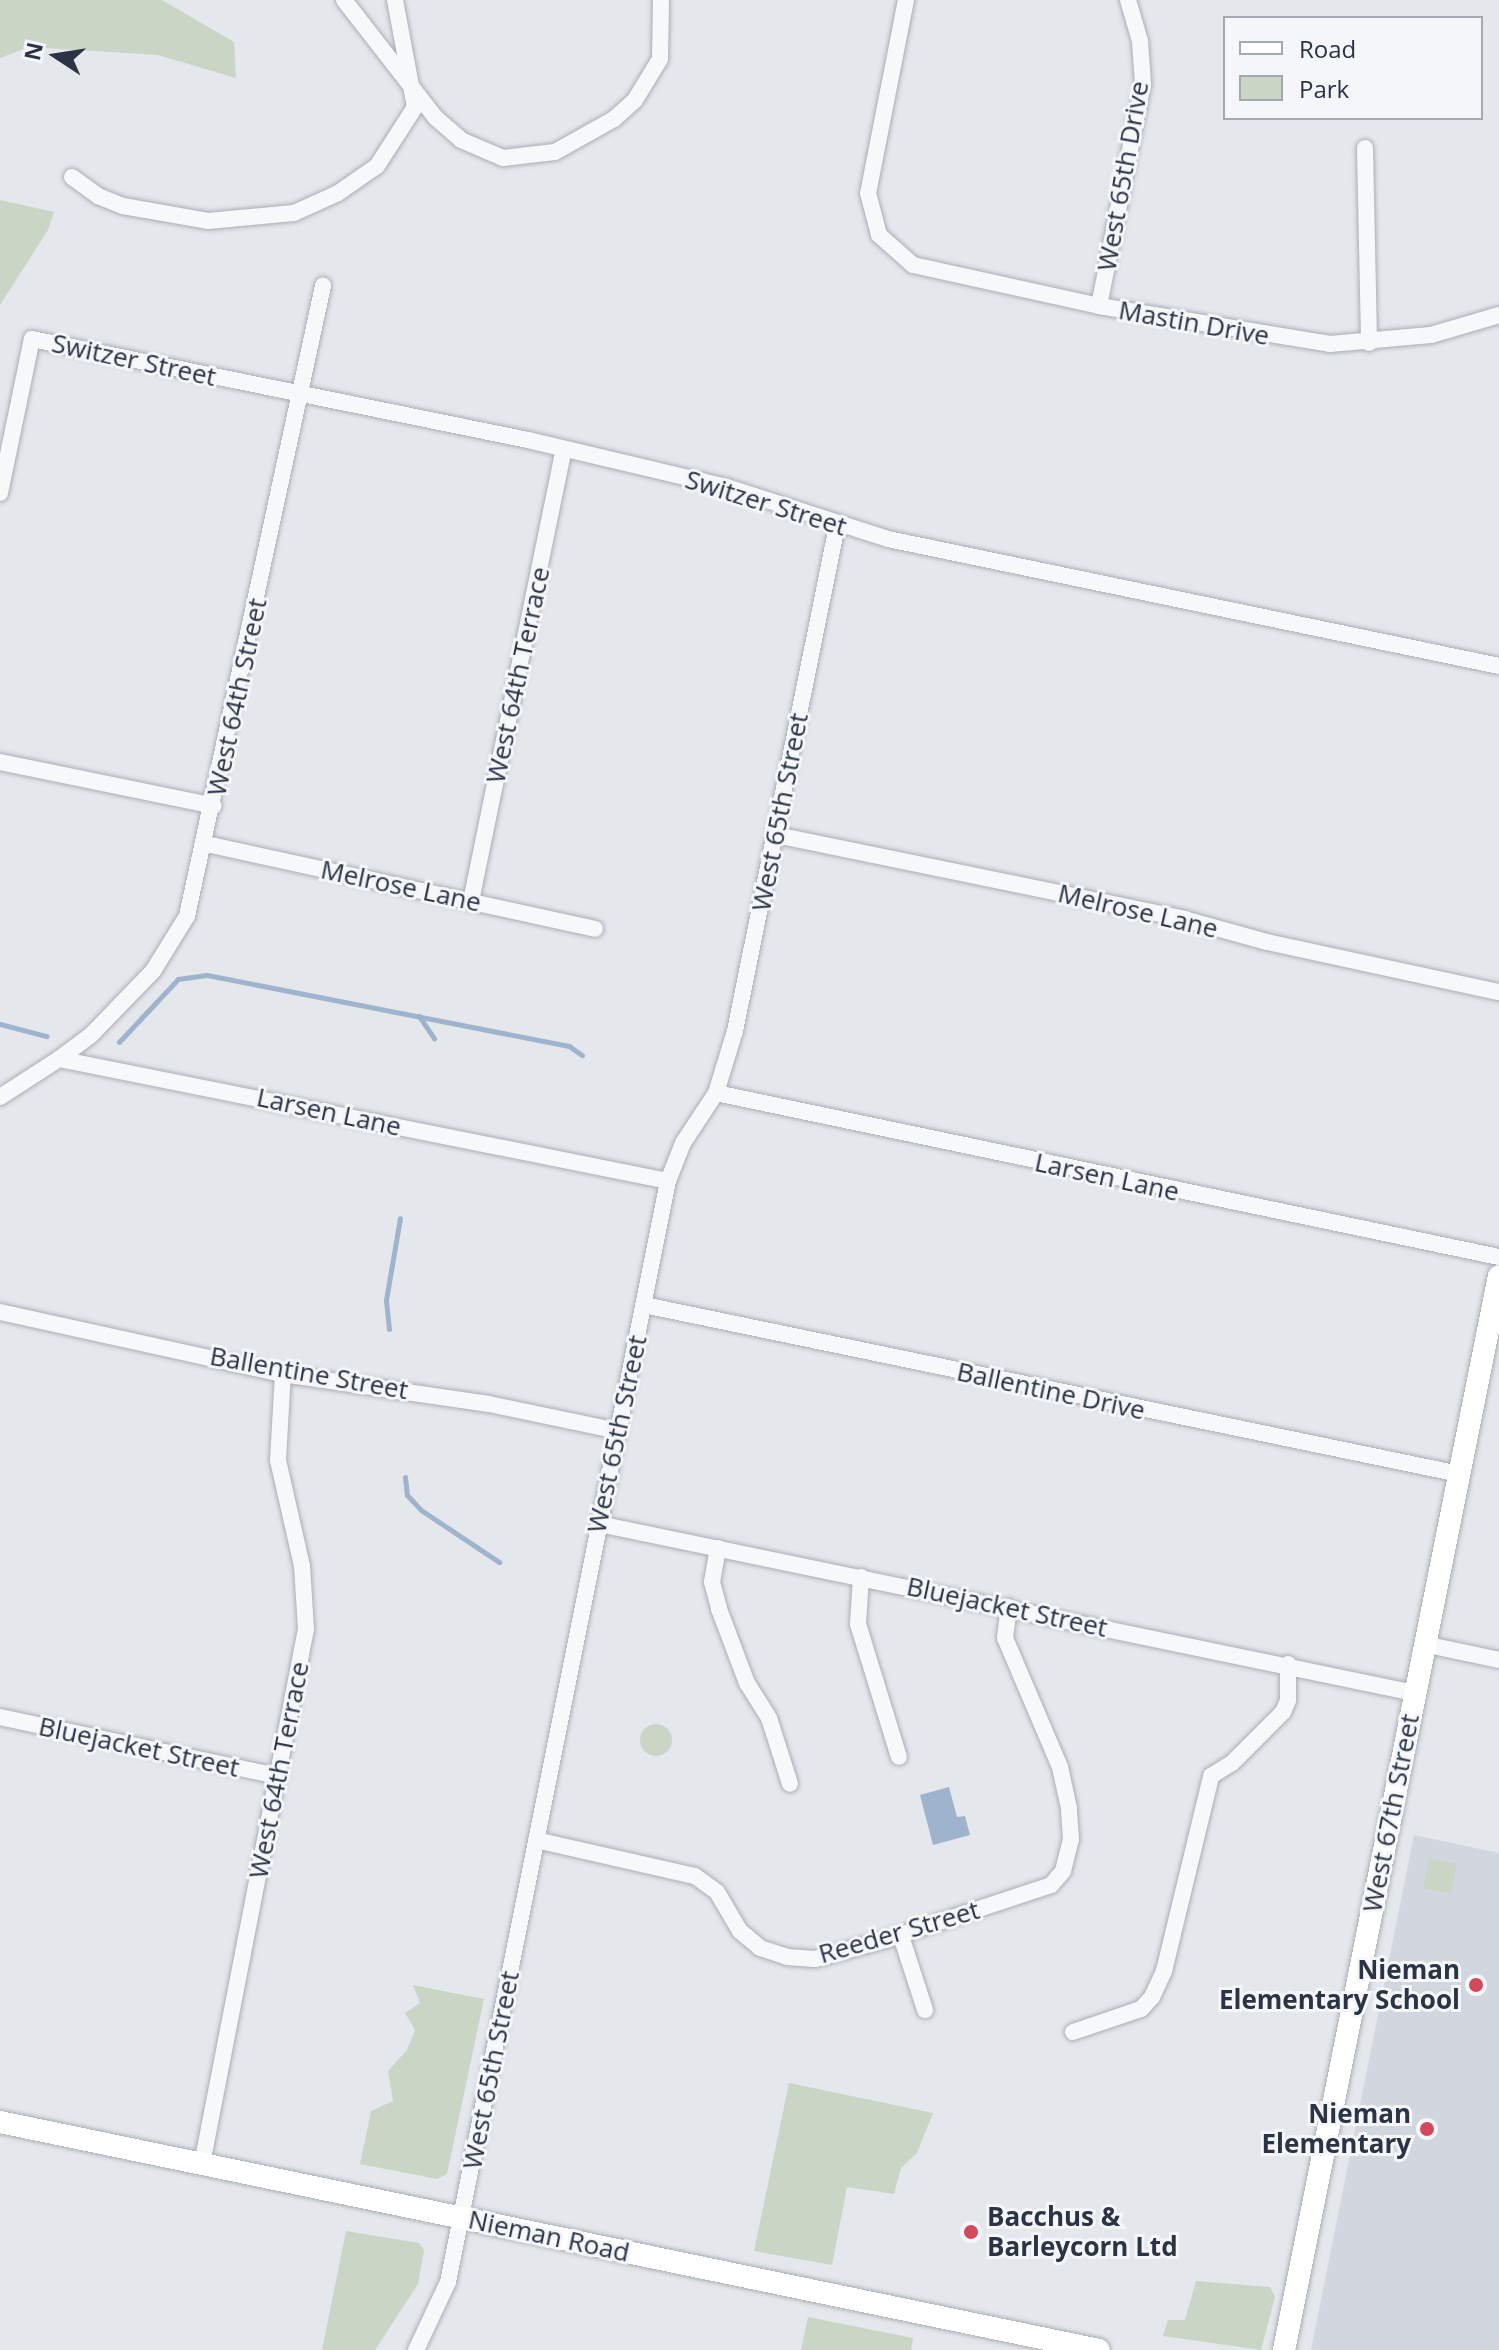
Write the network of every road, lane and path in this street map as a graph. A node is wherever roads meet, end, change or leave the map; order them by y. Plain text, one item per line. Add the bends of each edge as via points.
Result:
1 (344, 0) edge
2 (395, 0) edge
3 (661, 0) edge
4 (906, 0) edge
5 (1128, 0) edge
6 (414, 90) junction
7 (1365, 148) dead end
8 (72, 177) dead end
9 (323, 286) dead end
10 (1099, 306) junction
11 (1499, 315) edge
12 (1369, 343) junction
13 (300, 395) junction
14 (564, 449) junction
15 (0, 493) edge
16 (837, 526) junction
17 (1499, 666) edge
18 (0, 762) edge
19 (214, 806) junction
20 (776, 835) junction
21 (206, 844) junction
22 (471, 901) junction
23 (595, 929) dead end
24 (1499, 992) edge
25 (59, 1059) junction
26 (716, 1093) junction
27 (0, 1097) edge
28 (668, 1181) junction
29 (1499, 1257) edge
30 (1499, 1276) edge
31 (644, 1305) junction
32 (0, 1312) edge
33 (1493, 1341) edge
34 (283, 1374) junction
35 (618, 1431) junction
36 (1459, 1474) junction
37 (599, 1524) junction
38 (718, 1548) junction
39 (861, 1577) junction
40 (1009, 1607) junction
41 (1424, 1644) junction
42 (1499, 1660) edge
43 (1288, 1664) junction
44 (1414, 1693) junction
45 (0, 1717) edge
46 (899, 1757) dead end
47 (278, 1776) junction
48 (790, 1784) dead end
49 (536, 1840) junction
50 (901, 1936) junction
51 (925, 2010) dead end
52 (1073, 2032) dead end
53 (0, 2122) edge
54 (202, 2164) junction
55 (461, 2218) junction
56 (416, 2350) edge
57 (1099, 2350) edge
58 (1284, 2350) edge

1 - 6 street
2 - 6 street
3 - 6 street via 660,59 650,80 614,119 555,152 503,158 483,152 436,118
4 - 10 street, Mastin Drive via 868,193 879,235 895,252 926,270
5 - 10 street, West 65th Drive via 1140,41 1143,84
6 - 8 street via 415,107 404,131 377,166 294,213 208,221 180,217 123,206
7 - 12 street
9 - 13 street, West 64th Street
10 - 12 street, Mastin Drive via 1290,341
11 - 12 street, Mastin Drive via 1431,335
13 - 14 street, Switzer Street
13 - 15 street, Switzer Street via 32,339
13 - 19 street, West 64th Street
14 - 16 street, Switzer Street via 727,487
14 - 22 street, West 64th Terrace
16 - 17 street, Switzer Street
16 - 20 street, West 65th Street
18 - 19 street
19 - 21 street, West 64th Street
20 - 24 street, Melrose Lane via 1184,919
20 - 26 street, West 65th Street via 735,1031
21 - 22 street, Melrose Lane
21 - 25 street, West 64th Street via 187,916 167,956 90,1036
22 - 23 street, Melrose Lane
25 - 27 street
25 - 28 street, Larsen Lane
26 - 28 street, West 65th Street via 683,1143
26 - 29 street, Larsen Lane
28 - 31 street, West 65th Street
30 - 33 main road, West 67th Street
31 - 35 street, West 65th Street
31 - 36 street, Ballentine Drive
32 - 34 street, Ballentine Street
33 - 36 main road, West 67th Street
34 - 35 street, Ballentine Street via 489,1404
34 - 47 street, West 64th Terrace via 278,1460 302,1566 306,1629
35 - 37 street, West 65th Street
36 - 41 main road, West 67th Street
37 - 38 street, Bluejacket Street
37 - 49 street, West 65th Street
38 - 39 street, Bluejacket Street
38 - 48 street via 712,1582 719,1609 747,1683 769,1718
39 - 40 street, Bluejacket Street
39 - 46 street via 855,1607 858,1624
40 - 43 street, Bluejacket Street
40 - 50 street, Reeder Street via 1005,1638 1060,1767 1071,1839 1057,1881
41 - 42 street
41 - 44 main road, West 67th Street
43 - 44 street, Bluejacket Street
43 - 52 street via 1283,1712 1232,1763 1211,1776 1164,1971 1152,1997 1141,2009
44 - 58 main road, West 67th Street
45 - 47 street, Bluejacket Street
47 - 54 street, West 64th Terrace
49 - 50 street, Reeder Street via 695,1876 717,1892 740,1931 760,1948 787,1957 815,1959
49 - 55 street, West 65th Street
50 - 51 street
53 - 54 main road, Nieman Road
54 - 55 main road, Nieman Road
55 - 56 street, West 65th Street via 448,2282
55 - 57 main road, Nieman Road

